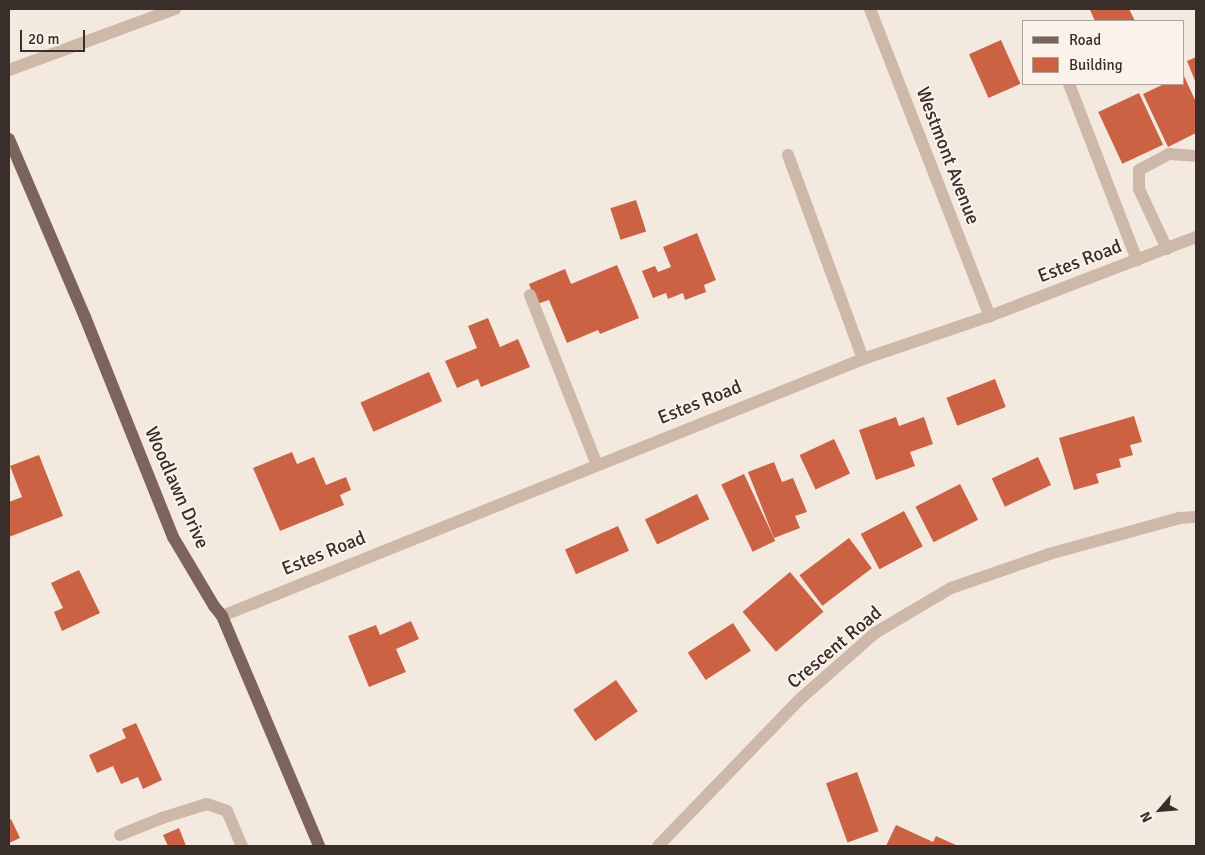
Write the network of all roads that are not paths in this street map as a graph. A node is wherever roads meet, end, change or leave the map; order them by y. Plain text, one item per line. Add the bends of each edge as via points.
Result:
1 (175, 9) edge
2 (870, 9) edge
3 (9, 70) edge
4 (1069, 85) edge
5 (9, 139) edge
6 (788, 154) dead end
7 (1196, 156) edge
8 (1196, 237) edge
9 (1167, 248) junction
10 (1137, 260) junction
11 (530, 295) dead end
12 (990, 316) junction
13 (863, 359) junction
14 (597, 464) junction
15 (1196, 518) edge
16 (222, 616) junction
17 (120, 835) dead end
18 (242, 846) edge
19 (319, 846) edge
20 (658, 846) edge

1 - 3 street
2 - 12 street, Westmont Avenue
4 - 10 street
5 - 16 main road, Woodlawn Drive via 86,317 173,537
6 - 13 street
7 - 9 street via 1169,154 1139,170 1139,189
8 - 9 street, Estes Road
9 - 10 street, Estes Road
10 - 12 street, Estes Road
11 - 14 street
12 - 13 street, Estes Road
13 - 14 street, Estes Road
14 - 16 street, Estes Road
15 - 20 street, Crescent Road via 1180,518 1049,554 951,588 875,633 799,700
16 - 19 main road, Woodlawn Drive
17 - 18 street via 207,804 227,811

